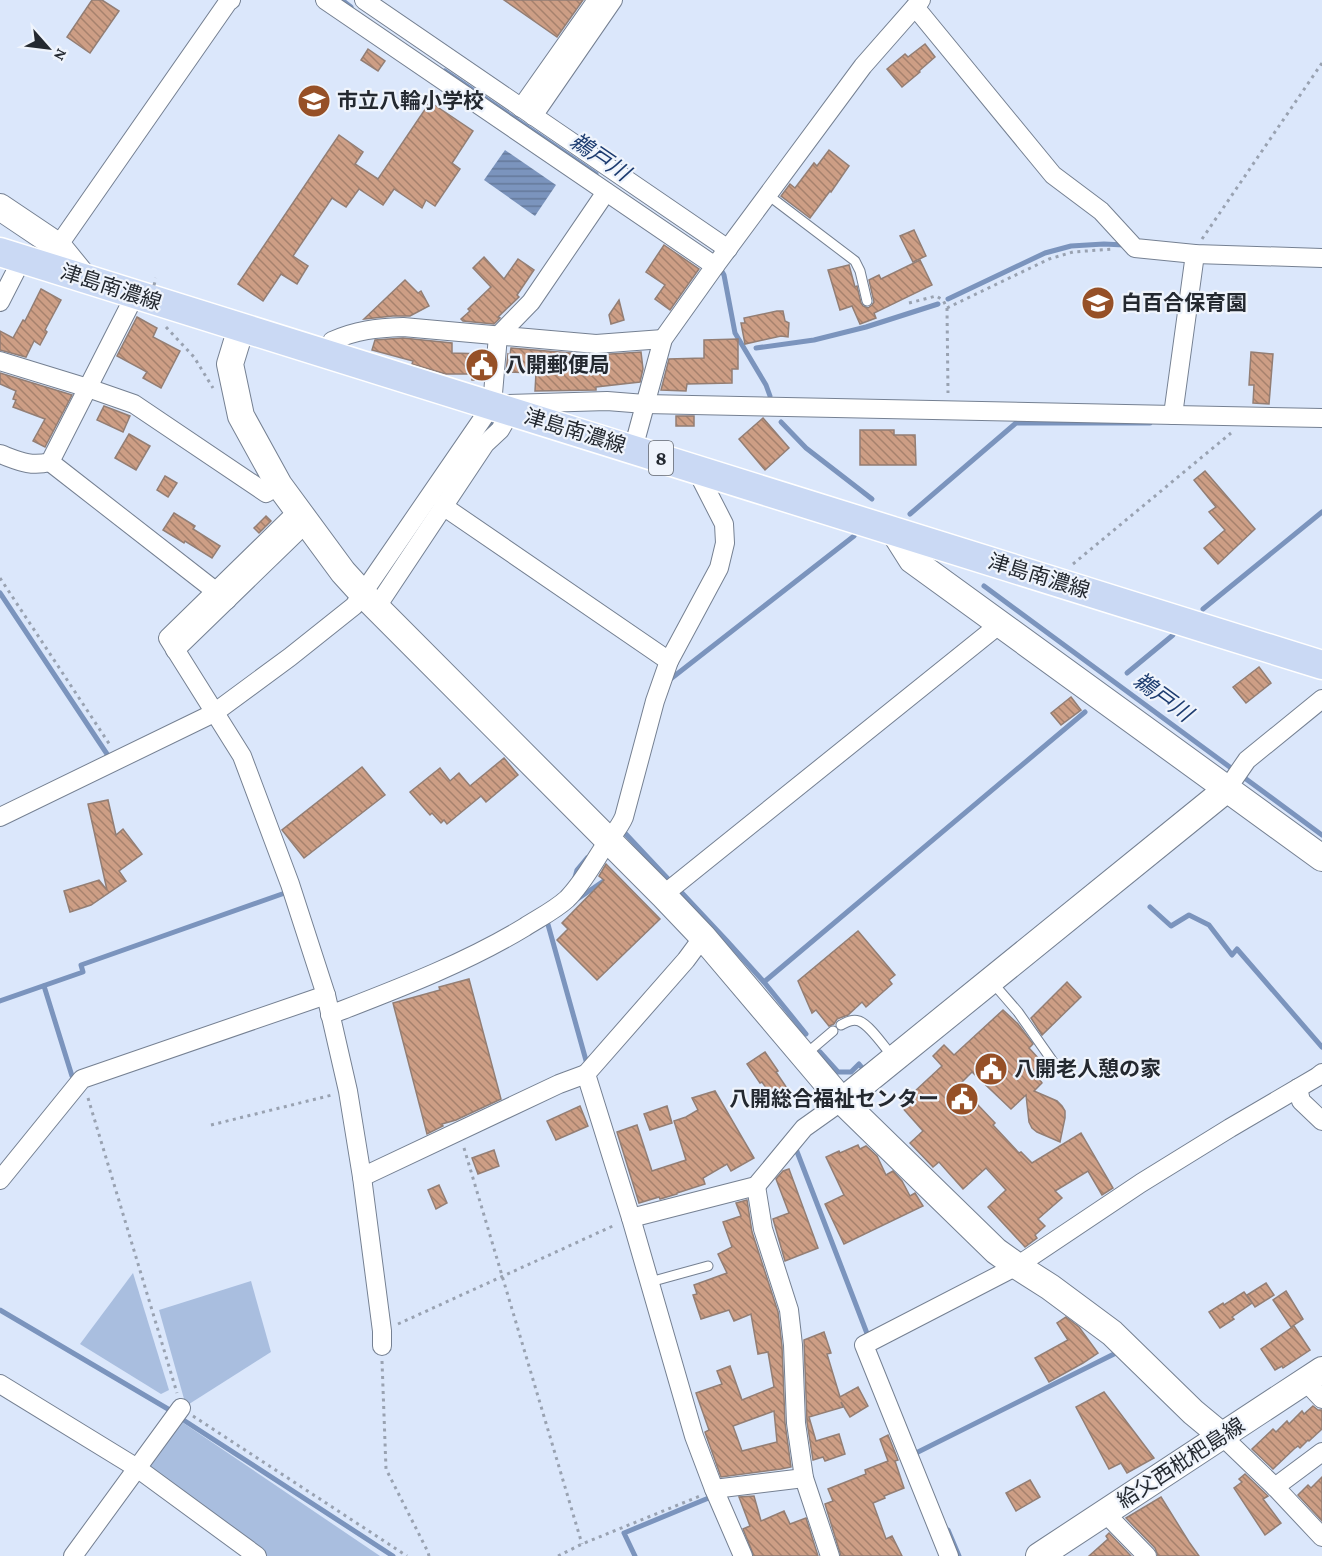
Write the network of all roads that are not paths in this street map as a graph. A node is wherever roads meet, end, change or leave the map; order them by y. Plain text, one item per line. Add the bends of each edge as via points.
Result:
1 (325, 0) edge
2 (364, 0) edge
3 (597, 0) edge
4 (613, 0) edge
5 (229, 1) edge
6 (918, 3) edge
7 (527, 112) junction
8 (606, 192) junction
9 (768, 195) junction
10 (0, 207) edge
11 (58, 246) junction
12 (1195, 254) junction
13 (11, 256) edge
14 (722, 257) junction
15 (1322, 258) edge
16 (84, 279) junction
17 (146, 293) junction
18 (867, 301) dead end
19 (0, 302) edge
20 (241, 328) junction
21 (498, 336) junction
22 (663, 339) junction
23 (327, 355) junction
24 (0, 361) edge
25 (88, 388) junction
26 (645, 404) junction
27 (501, 408) junction
28 (1173, 415) junction
29 (1322, 418) edge
30 (633, 449) junction
31 (0, 454) edge
32 (50, 462) junction
33 (702, 471) junction
34 (279, 485) junction
35 (443, 507) junction
36 (302, 516) junction
37 (893, 530) junction
38 (221, 595) junction
39 (369, 601) junction
40 (1000, 624) junction
41 (669, 661) junction
42 (1322, 665) edge
43 (1322, 699) edge
44 (214, 713) junction
45 (1230, 785) junction
46 (0, 817) edge
47 (608, 840) junction
48 (1322, 858) edge
49 (663, 894) junction
50 (703, 937) junction
51 (991, 980) junction
52 (326, 995) junction
53 (330, 1015) junction
54 (804, 1056) junction
55 (894, 1059) junction
56 (1056, 1066) dead end
57 (1322, 1072) edge
58 (586, 1074) junction
59 (1298, 1088) junction
60 (842, 1101) junction
61 (1322, 1121) edge
62 (1, 1177) edge
63 (362, 1177) junction
64 (756, 1186) junction
65 (631, 1218) junction
66 (708, 1266) dead end
67 (1017, 1266) junction
68 (650, 1282) junction
69 (382, 1338) road end
70 (0, 1384) edge
71 (1316, 1384) edge
72 (181, 1408) road end
73 (1222, 1436) junction
74 (1322, 1452) edge
75 (137, 1468) junction
76 (804, 1478) junction
77 (1275, 1487) junction
78 (714, 1490) junction
79 (1105, 1513) junction
80 (1322, 1537) edge
81 (73, 1556) edge
82 (257, 1556) edge
83 (743, 1556) edge
84 (830, 1556) edge
85 (949, 1556) edge
86 (1039, 1556) edge
87 (1147, 1556) edge

1 - 8 street
2 - 7 street
3 - 7 street
4 - 7 street
5 - 11 street
6 - 9 street via 863,66
6 - 12 street via 1053,175 1101,211 1135,248
7 - 14 street
8 - 14 street
8 - 21 street via 531,302
9 - 14 street
9 - 18 lane via 855,261
10 - 11 street
11 - 16 street
12 - 15 street
12 - 28 street
13 - 16 main road, 津島南濃線 / 8
13 - 19 street
14 - 22 street
16 - 17 main road, 津島南濃線 / 8
17 - 20 main road, 津島南濃線 / 8
17 - 25 street
20 - 23 main road, 津島南濃線 / 8
20 - 34 street via 230,364 241,416
21 - 22 street via 596,344
21 - 23 street via 375,328 348,333 332,341
21 - 27 street
22 - 26 street
23 - 27 main road, 津島南濃線 / 8
24 - 25 street
25 - 32 street
25 - 34 street via 134,404 266,492
26 - 27 street via 607,401
26 - 28 street
26 - 30 street
27 - 30 main road, 津島南濃線 / 8
27 - 35 street via 500,430 485,444
27 - 39 street
28 - 29 street
30 - 33 main road, 津島南濃線 / 8
31 - 32 street via 30,465
32 - 38 street
33 - 37 main road, 津島南濃線 / 8
33 - 41 street via 702,481 724,524 725,543 719,568
34 - 36 street
35 - 39 street
35 - 41 street
36 - 38 street
36 - 39 street
37 - 40 street via 912,560
37 - 42 main road, 津島南濃線 / 8
38 - 44 street via 168,638
39 - 44 street via 354,606
39 - 47 street
40 - 45 street
40 - 49 street
41 - 47 street via 624,817
43 - 45 street via 1247,760
44 - 46 street
44 - 52 street via 242,756
45 - 48 street
45 - 51 street
47 - 49 street
47 - 53 street via 578,886 550,911 496,944 423,979
49 - 50 street
50 - 54 street
50 - 58 street
51 - 55 street
51 - 56 lane
52 - 53 street
52 - 62 street via 82,1079
53 - 63 street
54 - 55 lane via 849,1020 867,1026
54 - 60 street
55 - 60 street
57 - 59 street
58 - 63 street
58 - 65 street
59 - 61 street via 1301,1101
59 - 67 street via 1141,1183
60 - 64 street via 804,1128
60 - 67 street via 996,1251
63 - 69 street
64 - 65 street
64 - 76 street via 763,1229 789,1310 796,1423
65 - 68 street
66 - 68 lane
67 - 73 street via 1112,1334
67 - 85 street via 864,1345
68 - 78 street via 694,1436
70 - 75 street
71 - 73 street, 給父西枇杷島線
72 - 75 street
73 - 77 street
73 - 79 street, 給父西枇杷島線
74 - 77 street
75 - 81 street
75 - 82 street
76 - 78 street
76 - 84 street
77 - 80 street
78 - 83 street
79 - 86 street, 給父西枇杷島線
79 - 87 street

